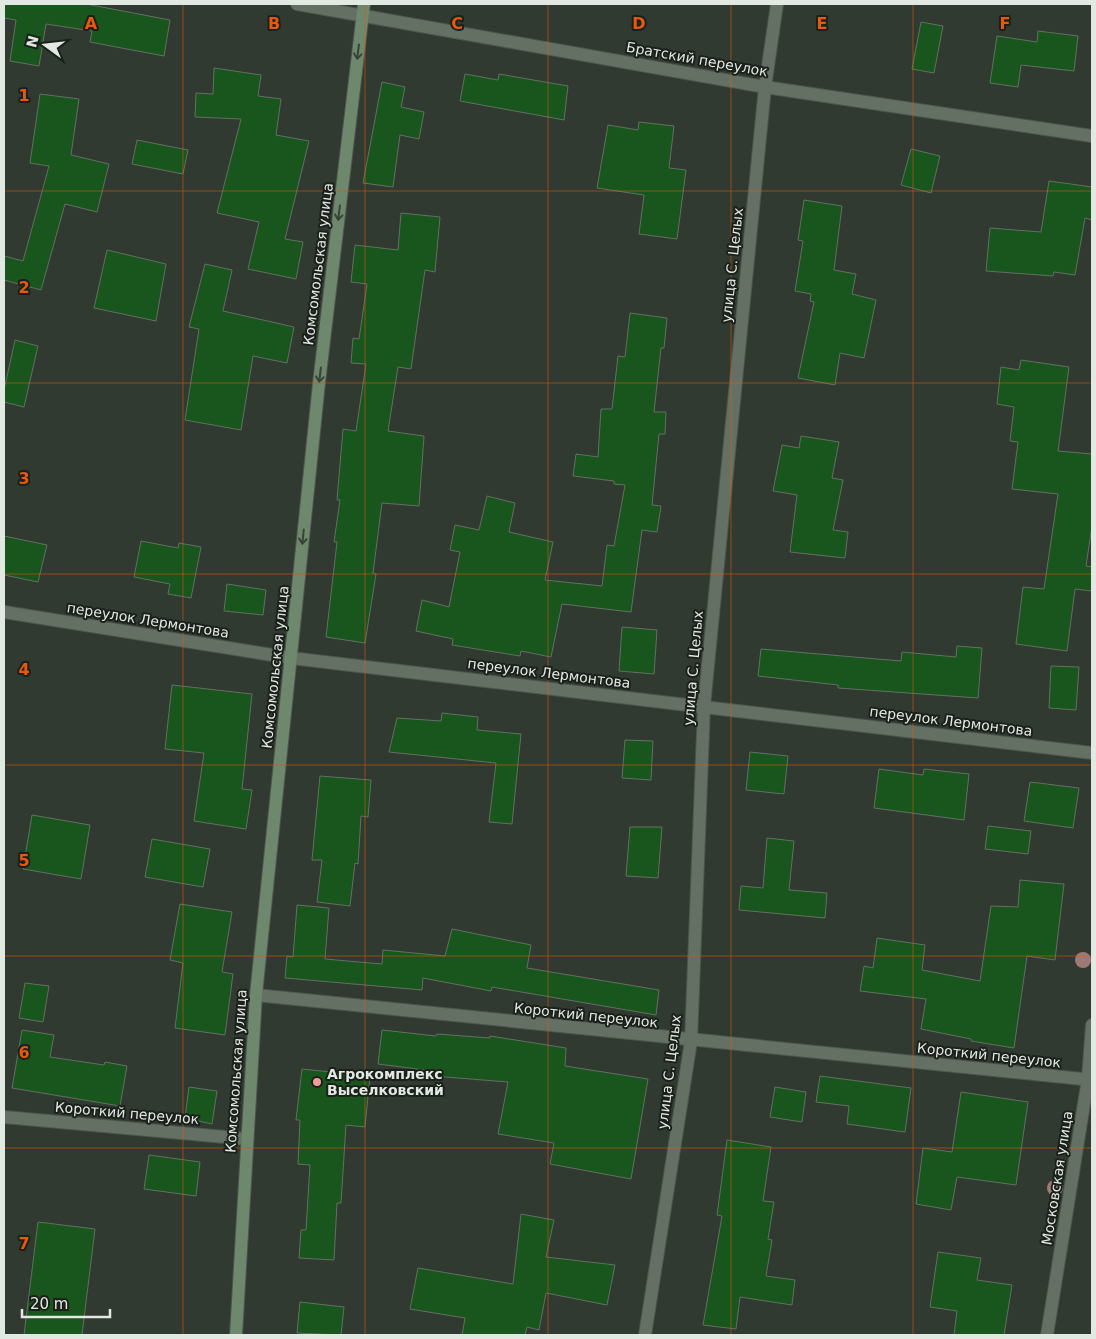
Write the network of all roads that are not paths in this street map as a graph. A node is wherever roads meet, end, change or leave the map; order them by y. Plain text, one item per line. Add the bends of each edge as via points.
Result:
1 (297, 4) edge
2 (777, 4) edge
3 (363, 9) edge
4 (765, 87) junction
5 (1092, 136) edge
6 (4, 612) edge
7 (291, 658) junction
8 (704, 706) junction
9 (1092, 753) edge
10 (256, 995) junction
11 (1092, 1024) edge
12 (691, 1041) junction
13 (1090, 1080) edge
14 (4, 1117) edge
15 (247, 1139) junction
16 (236, 1335) edge
17 (645, 1335) edge
18 (1047, 1335) edge

1 - 3 street, Братский переулок
2 - 4 street, улица С. Целых
3 - 4 street, Братский переулок
3 -> 7 main road, Комсомольская улица
4 - 5 street, Братский переулок
4 - 8 street, улица С. Целых
6 - 7 street, переулок Лермонтова
7 - 8 street, переулок Лермонтова
7 - 10 main road, Комсомольская улица
8 - 9 street, переулок Лермонтова
8 - 12 street, улица С. Целых
10 - 12 street, Короткий переулок
10 - 15 main road, Комсомольская улица
11 - 13 street, Московская улица
12 - 13 street, Короткий переулок
12 - 17 street, улица С. Целых
13 - 18 street, Московская улица
14 - 15 street, Короткий переулок
15 - 16 main road, Комсомольская улица

